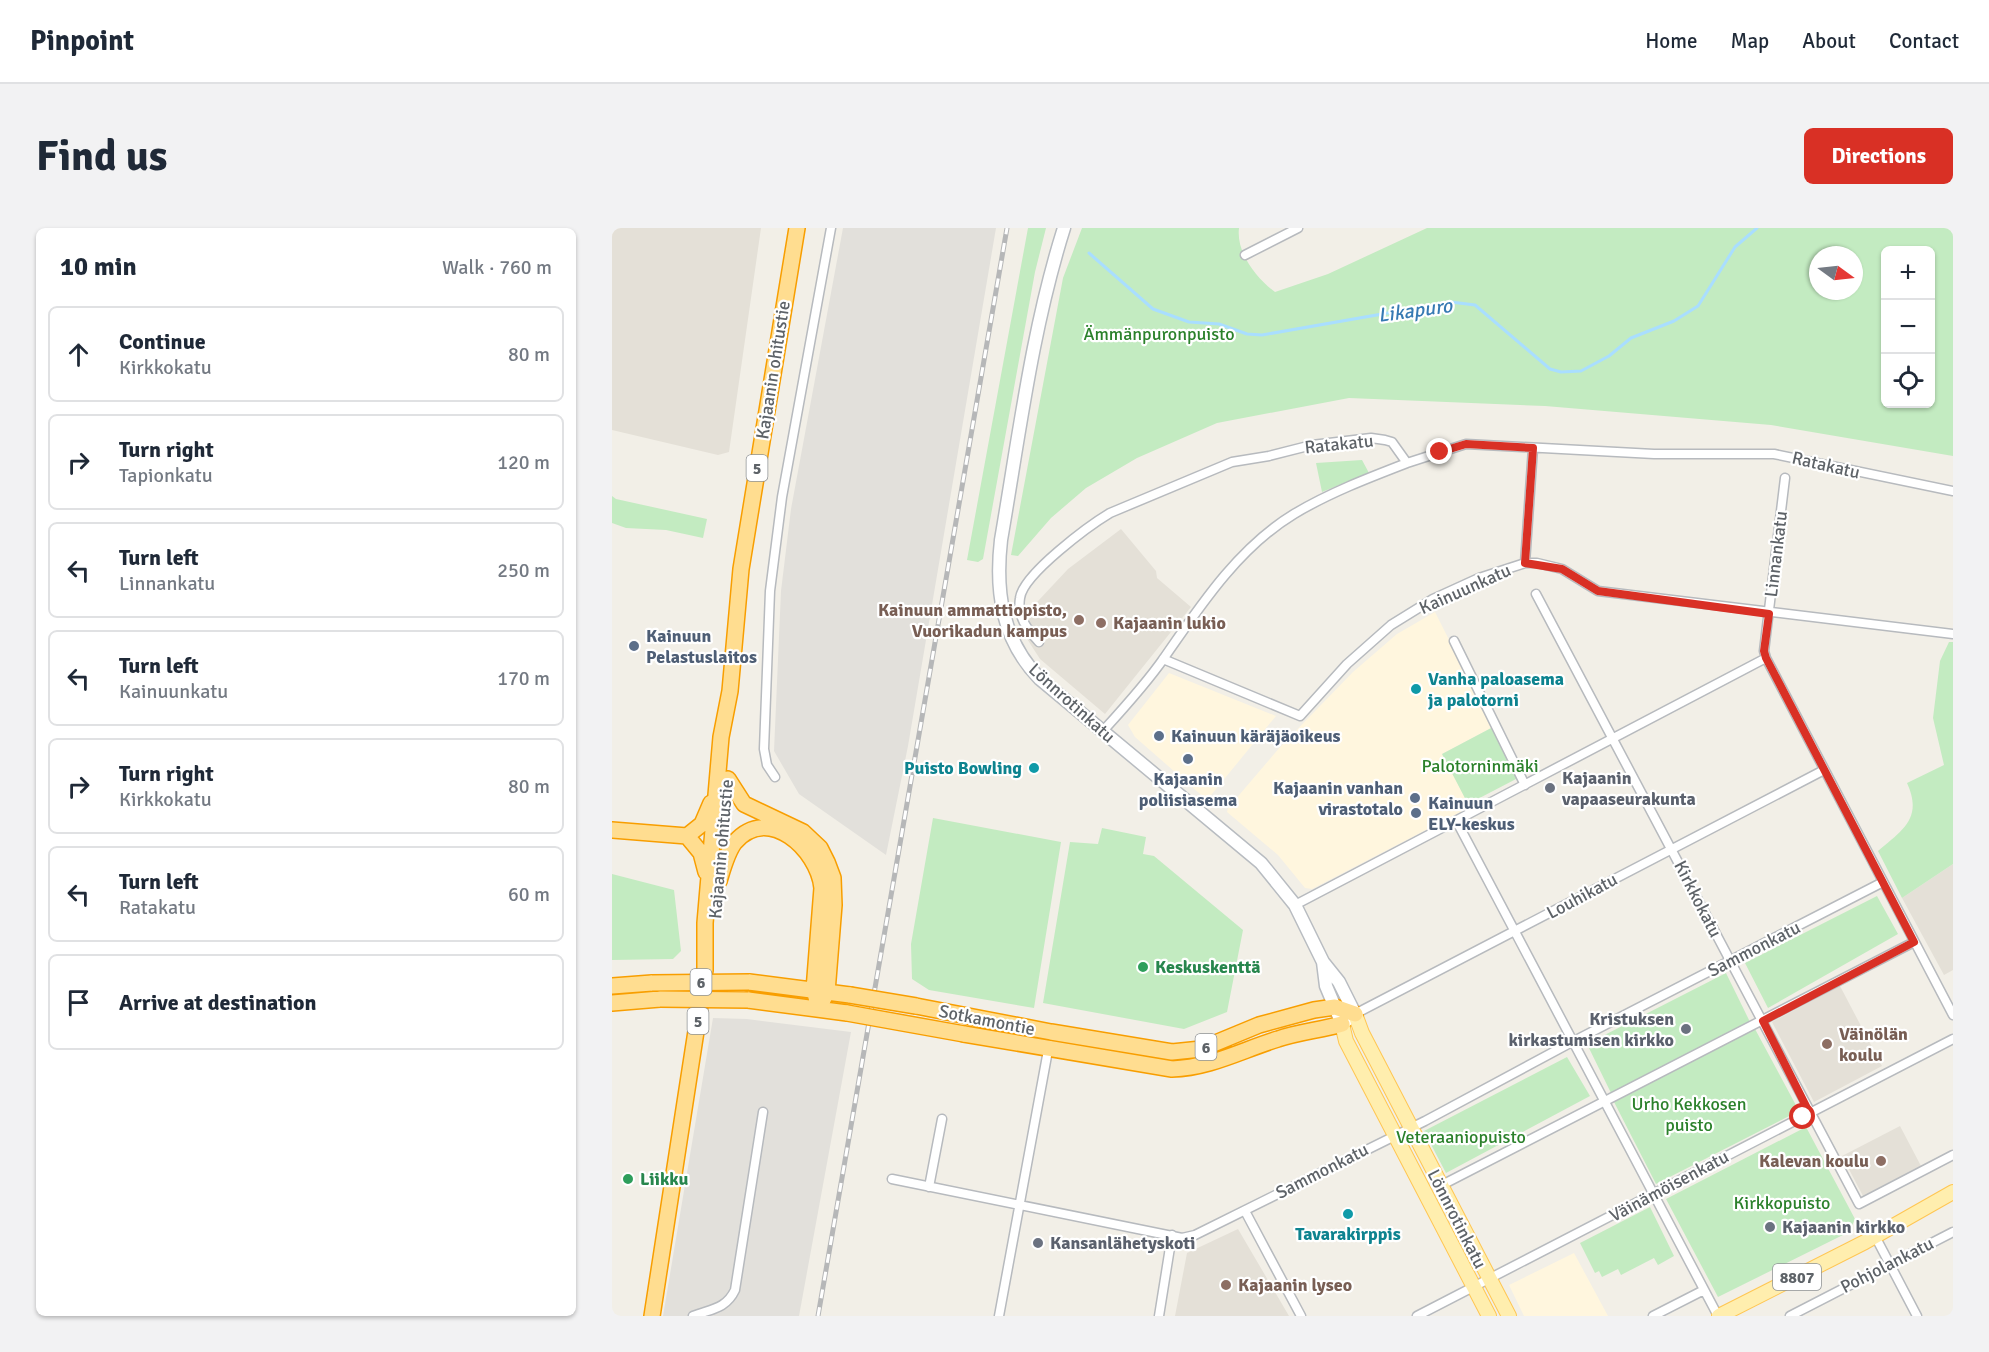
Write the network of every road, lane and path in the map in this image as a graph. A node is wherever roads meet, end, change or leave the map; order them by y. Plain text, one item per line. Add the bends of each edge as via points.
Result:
1 (796, 228) edge
2 (831, 228) edge
3 (1064, 228) edge
4 (1298, 228) edge
5 (1245, 255) dead end
6 (1533, 448) junction
7 (1407, 463) junction
8 (1785, 478) dead end
9 (1953, 491) edge
10 (1525, 563) junction
11 (1536, 594) dead end
12 (1769, 614) junction
13 (1953, 634) edge
14 (1454, 641) dead end
15 (1040, 642) dead end
16 (1766, 658) junction
17 (1163, 659) junction
18 (1102, 732) junction
19 (1613, 738) junction
20 (1824, 770) junction
21 (775, 777) dead end
22 (722, 783) junction
23 (1525, 785) junction
24 (1457, 822) junction
25 (612, 830) edge
26 (682, 836) junction
27 (1672, 848) junction
28 (1883, 882) junction
29 (714, 884) junction
30 (1295, 905) junction
31 (1514, 933) junction
32 (1914, 942) junction
33 (1730, 961) junction
34 (1323, 962) junction
35 (612, 986) edge
36 (820, 991) junction
37 (612, 1003) edge
38 (1335, 1007) junction
39 (819, 1008) junction
40 (1355, 1014) junction
41 (1953, 1015) edge
42 (1763, 1021) junction
43 (1341, 1024) junction
44 (1051, 1032) junction
45 (1953, 1039) edge
46 (1572, 1042) junction
47 (1048, 1048) junction
48 (1604, 1101) junction
49 (763, 1112) dead end
50 (1810, 1114) junction
51 (942, 1119) dead end
52 (1412, 1127) junction
53 (1396, 1134) junction
54 (1953, 1155) edge
55 (892, 1179) dead end
56 (1440, 1186) junction
57 (929, 1187) junction
58 (1953, 1192) edge
59 (1653, 1195) junction
60 (1020, 1205) junction
61 (1245, 1211) junction
62 (1953, 1232) edge
63 (1172, 1235) junction
64 (1875, 1236) junction
65 (1890, 1264) junction
66 (1489, 1280) junction
67 (1474, 1287) junction
68 (1704, 1290) junction
69 (652, 1316) edge
70 (693, 1316) edge
71 (999, 1316) edge
72 (1158, 1316) edge
73 (1301, 1316) edge
74 (1417, 1316) edge
75 (1489, 1316) edge
76 (1509, 1316) edge
77 (1653, 1316) edge
78 (1718, 1316) edge
79 (1790, 1316) edge
80 (1917, 1316) edge

1 - 22 highway, Kajaanin ohitustie / 5 via 741,569 730,691 721,737
2 - 21 street via 782,497 770,591 764,749 767,765
3 - 18 street, Lönnrotinkatu via 1037,331 997,569 1004,622 1028,667
4 - 5 street
6 - 7 street, Ratakatu via 1466,444
6 - 9 street, Ratakatu via 1784,455
6 - 10 street
7 - 15 street, Ratakatu via 1392,442 1385,440 1312,445 1213,468 1110,513 1062,549 1023,589 1023,624
7 - 17 street via 1327,496 1283,522 1220,579
8 - 12 street, Linnankatu
10 - 12 street, Kainuunkatu via 1562,569 1598,591
10 - 17 street, Kainuunkatu via 1433,599 1391,626 1347,663 1300,716
11 - 19 street, Kirkkokatu
12 - 13 street, Kainuunkatu
12 - 16 street, Linnankatu
14 - 23 street
16 - 19 street
16 - 20 street, Linnankatu
17 - 18 street
18 - 30 street, Lönnrotinkatu via 1261,863
19 - 23 street
19 - 27 street, Kirkkokatu
20 - 27 street, Louhikatu
20 - 28 street, Linnankatu
22 - 26 highway via 706,817
22 - 29 highway, Kajaanin ohitustie / 5
22 - 36 highway via 744,804 803,832 828,862 834,905
23 - 24 street
24 - 30 street
24 - 31 street
25 - 26 highway
26 - 29 highway via 701,853
27 - 31 street, Louhikatu
27 - 33 street, Kirkkokatu
28 - 32 street, Linnankatu
28 - 33 street, Sammonkatu
29 - 36 highway via 731,849 750,831 782,832 810,853 822,888
29 - 69 highway, Kajaanin ohitustie / 5 via 705,971
30 - 34 street, Lönnrotinkatu
31 - 40 street, Louhikatu
31 - 46 street
32 - 41 street, Linnankatu
32 - 42 street
33 - 42 street, Kirkkokatu
33 - 46 street, Sammonkatu
34 - 38 street, Lönnrotinkatu via 1326,986
34 - 40 street, Lönnrotinkatu via 1339,982
35 - 36 highway, Sotkamontie / 6, bridge via 749,982
36 - 39 highway
36 - 44 highway, Sotkamontie / 6, bridge
37 - 39 highway, Sotkamontie / 6, bridge via 748,1000
38 - 40 highway
38 - 43 street, Lönnrotinkatu
38 - 44 highway, Sotkamontie / 6 via 1259,1025 1187,1052
39 - 47 highway, Sotkamontie / 6, bridge
40 - 43 street, Louhikatu
40 - 52 main road, Lönnrotinkatu
42 - 48 street
42 - 50 street, Kirkkokatu
43 - 47 highway, Sotkamontie / 6 via 1280,1038 1191,1068 1172,1069
43 - 53 main road, Lönnrotinkatu via 1346,1041
44 - 47 street
45 - 50 street, Väinämöisenkatu
46 - 48 street
46 - 52 street, Sammonkatu
47 - 60 street
48 - 56 street
48 - 59 street
49 - 70 street via 735,1290 721,1308
50 - 54 street, Kirkkokatu via 1859,1204
50 - 59 street, Väinämöisenkatu
51 - 57 street
52 - 53 street, Sammonkatu
52 - 56 main road, Lönnrotinkatu
53 - 61 street, Sammonkatu
53 - 67 main road, Lönnrotinkatu
55 - 57 street, Sammonkatu
56 - 66 main road, Lönnrotinkatu
57 - 60 street, Sammonkatu
58 - 64 main road, Pohjolankatu / 8807
59 - 66 street, Väinämöisenkatu
59 - 68 street
60 - 63 street, Sammonkatu
60 - 71 street
61 - 63 street, Sammonkatu via 1195,1235
61 - 73 street
62 - 65 street, Pohjolankatu
63 - 72 street
64 - 65 street
64 - 78 main road, Pohjolankatu / 8807
65 - 79 street, Pohjolankatu
65 - 80 street
66 - 67 street, Väinämöisenkatu
66 - 76 main road, Lönnrotinkatu
67 - 74 street, Väinämöisenkatu
67 - 75 main road, Lönnrotinkatu
68 - 77 street
68 - 78 street

